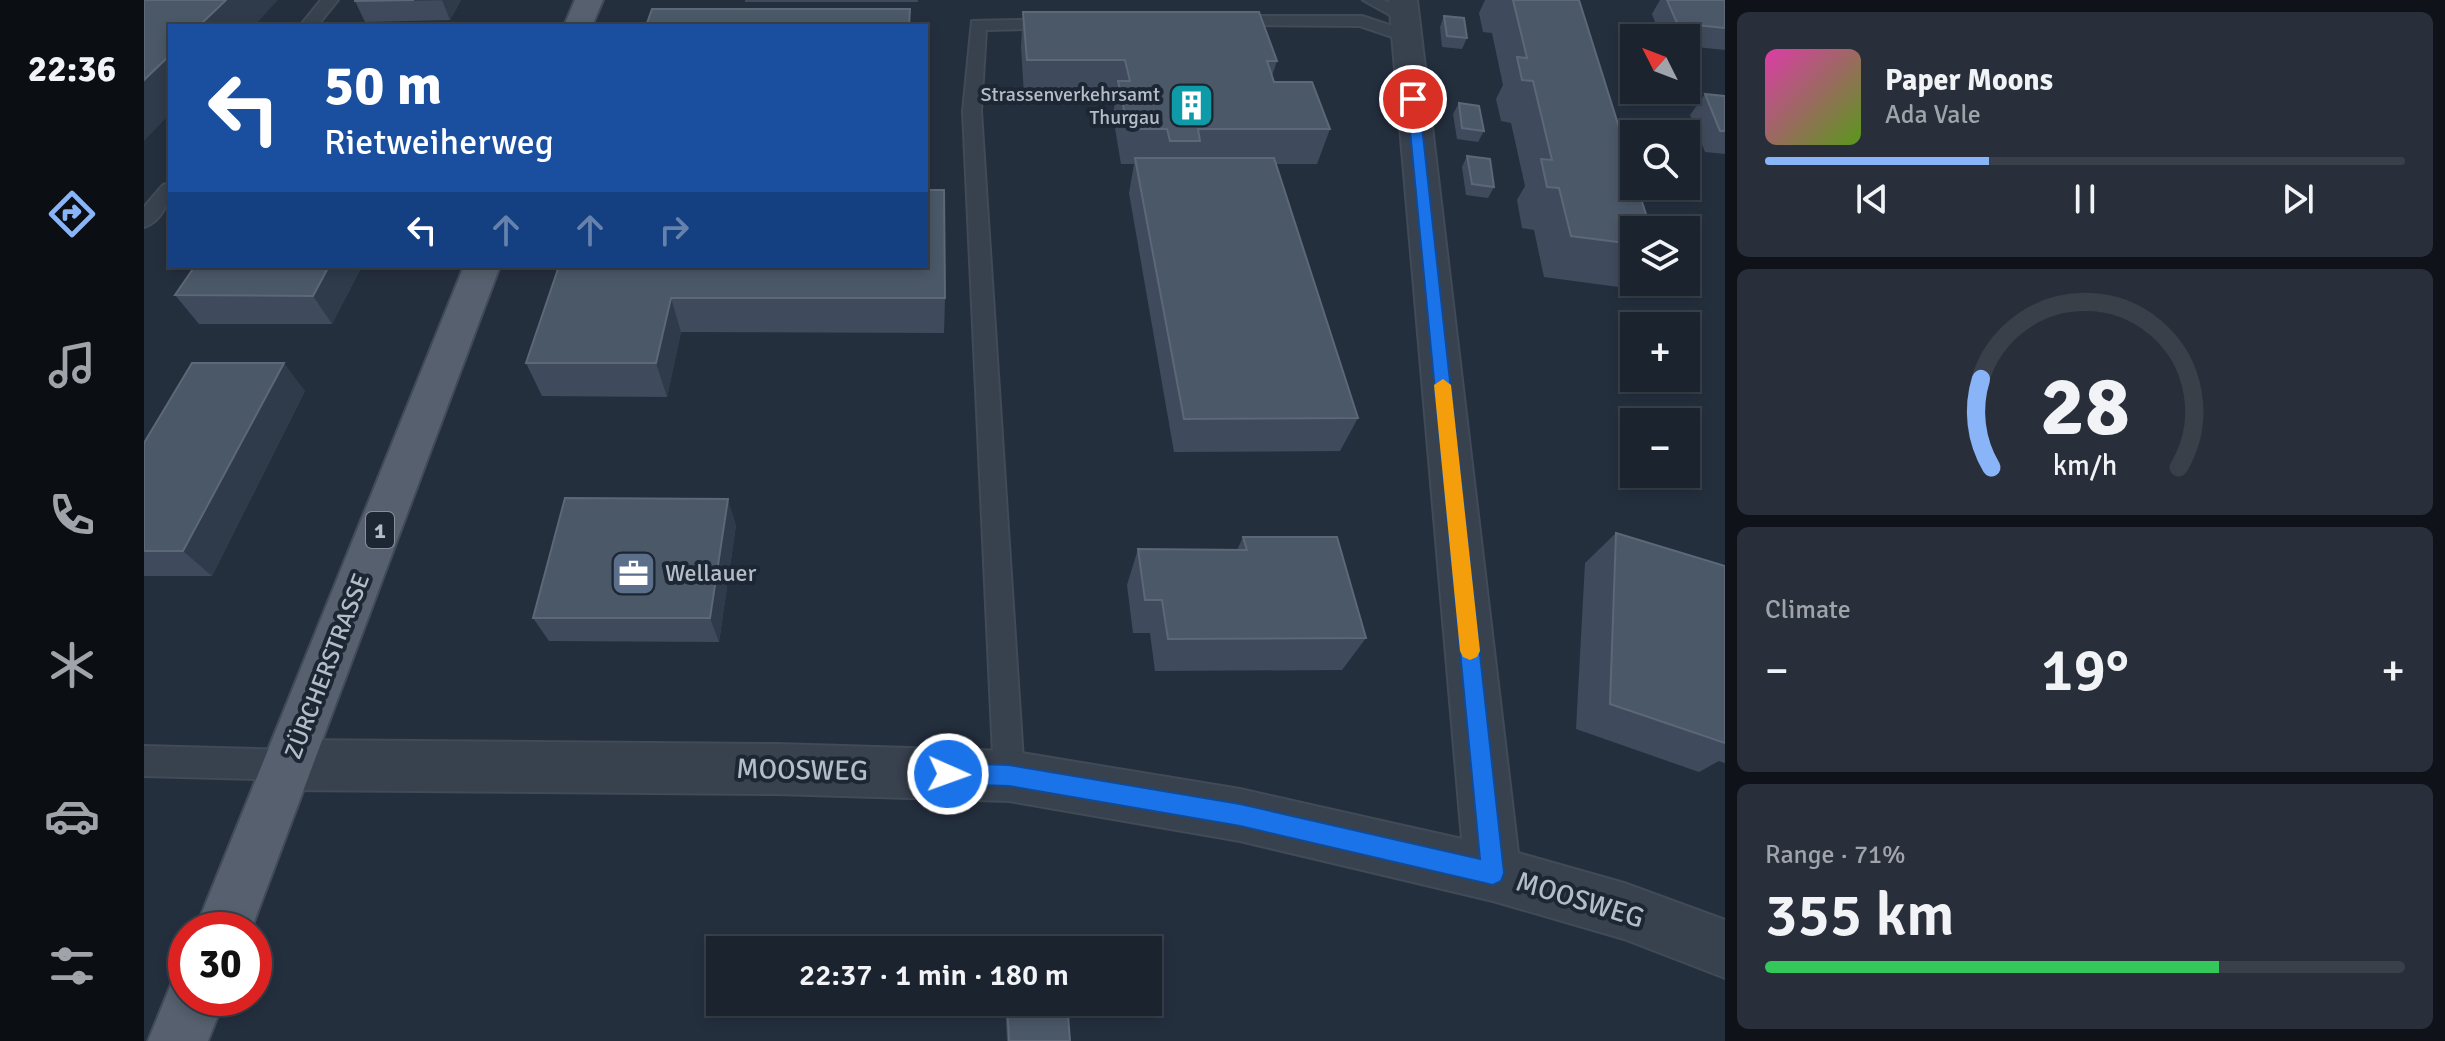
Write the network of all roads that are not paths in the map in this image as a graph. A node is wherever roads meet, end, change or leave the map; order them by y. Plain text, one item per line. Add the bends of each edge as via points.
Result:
1 (330, 0) edge
2 (589, 0) edge
3 (1396, 13) edge
4 (1212, 21) edge
5 (1072, 23) edge
6 (310, 24) edge
7 (579, 24) edge
8 (168, 191) edge
9 (144, 220) edge
10 (481, 268) edge
11 (144, 761) edge
12 (289, 765) junction
13 (1009, 776) junction
14 (1493, 873) junction
15 (230, 912) edge
16 (1725, 949) edge
17 (188, 1016) edge
18 (178, 1041) edge

1 - 6 lane
2 - 7 main road
3 - 4 lane via 1362,21
3 - 14 street
5 - 13 lane via 978,25 972,111
8 - 9 lane
10 - 12 main road, ZÜRCHERSTRASSE / 1
11 - 12 lane
12 - 13 street, MOOSWEG
12 - 15 main road, ZÜRCHERSTRASSE / 1
13 - 14 street, MOOSWEG via 1240,815
14 - 16 street, MOOSWEG via 1624,911
17 - 18 main road

